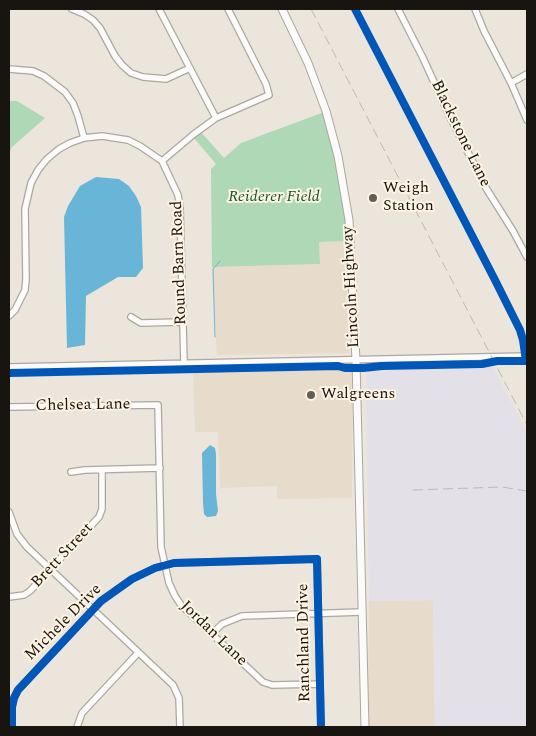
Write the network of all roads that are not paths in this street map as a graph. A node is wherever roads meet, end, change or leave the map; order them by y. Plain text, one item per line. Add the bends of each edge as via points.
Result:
1 (72, 9) edge
2 (159, 9) edge
3 (228, 9) edge
4 (282, 9) edge
5 (398, 9) edge
6 (474, 9) edge
7 (190, 68) junction
8 (9, 69) edge
9 (527, 74) edge
10 (511, 83) junction
11 (216, 118) junction
12 (527, 120) edge
13 (84, 138) junction
14 (162, 162) junction
15 (527, 256) edge
16 (9, 316) edge
17 (131, 317) dead end
18 (182, 322) junction
19 (527, 356) edge
20 (356, 360) junction
21 (184, 363) junction
22 (9, 367) edge
23 (158, 405) joint
24 (9, 408) edge
25 (160, 468) junction
26 (102, 470) junction
27 (71, 472) dead end
28 (9, 512) edge
29 (317, 559) joint
30 (164, 564) junction
31 (50, 569) junction
32 (9, 596) edge
33 (92, 610) junction
34 (362, 612) junction
35 (318, 614) junction
36 (212, 634) junction
37 (138, 653) junction
38 (320, 684) junction
39 (12, 727) edge
40 (77, 727) edge
41 (180, 727) edge
42 (320, 727) edge
43 (365, 727) edge

1 - 7 street via 93,20 115,56 131,73 166,78
2 - 7 street
3 - 11 street via 269,95
4 - 20 main road, Lincoln Highway via 314,76 338,156 350,232
5 - 15 street, Blackstone Lane via 472,163
6 - 10 street
7 - 11 street
8 - 13 street via 33,72 60,87 73,103
9 - 10 street
10 - 12 street
11 - 14 street
13 - 14 street, Round Barn Road via 102,136 128,140
13 - 16 street, Round Barn Road via 59,149 31,183 25,210 25,290
14 - 18 street, Round Barn Road via 173,182 180,208
17 - 18 street via 141,323
18 - 21 street, Round Barn Road
19 - 20 street
20 - 21 street
20 - 34 main road, Lincoln Highway
21 - 22 street
23 - 24 street, Chelsea Lane
23 - 25 street, Jordan Lane
25 - 26 street
25 - 30 street, Jordan Lane
26 - 27 street
26 - 31 street, Brett Street via 99,518
28 - 31 street via 17,534 27,548
29 - 30 street, Michele Drive
29 - 35 street, Ranchland Drive
30 - 33 street, Michele Drive via 132,579
30 - 36 street, Jordan Lane via 181,605
31 - 32 street, Brett Street via 24,595
31 - 33 street
33 - 37 street
33 - 39 street, Michele Drive via 18,690 12,707
34 - 35 street
34 - 43 main road, Lincoln Highway
35 - 36 street via 242,616 222,624
35 - 38 street, Ranchland Drive
36 - 38 street, Jordan Lane via 263,682 272,685
37 - 40 street via 82,713
37 - 41 street via 177,691
38 - 42 street, Ranchland Drive

